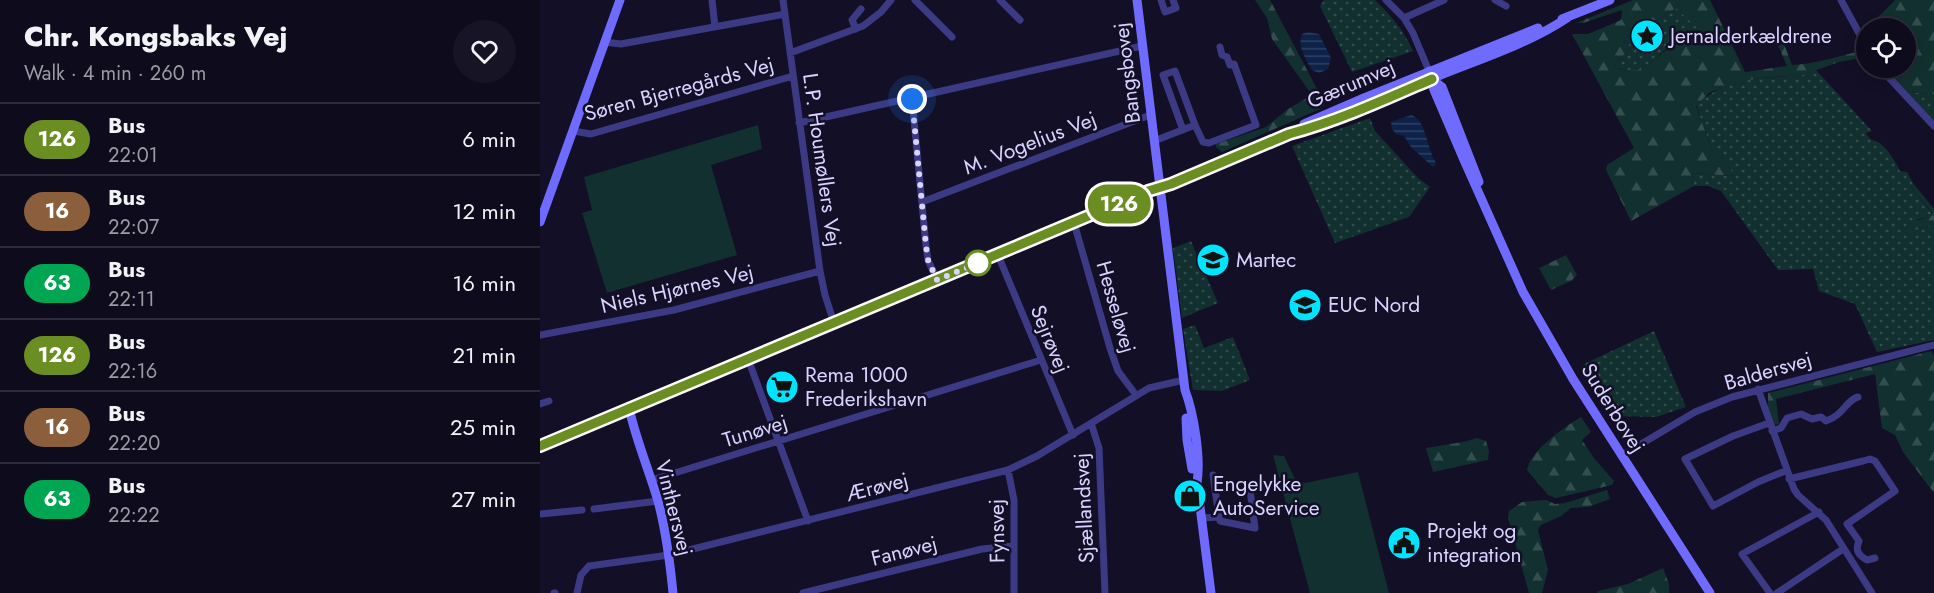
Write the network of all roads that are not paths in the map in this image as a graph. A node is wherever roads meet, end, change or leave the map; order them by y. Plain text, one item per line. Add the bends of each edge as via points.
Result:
1 (620, 0) edge
2 (712, 0) edge
3 (783, 0) edge
4 (891, 0) edge
5 (915, 0) edge
6 (1000, 0) edge
7 (1137, 0) edge
8 (1161, 0) edge
9 (1173, 0) edge
10 (1386, 0) edge
11 (1444, 0) edge
12 (1496, 0) edge
13 (1610, 0) edge
14 (1841, 0) edge
15 (1506, 6) dead end
16 (861, 9) dead end
17 (785, 14) junction
18 (1404, 18) junction
19 (1020, 20) dead end
20 (715, 27) junction
21 (1856, 28) edge
22 (856, 29) junction
23 (952, 37) dead end
24 (604, 42) junction
25 (1142, 46) junction
26 (1220, 47) dead end
27 (790, 53) junction
28 (1430, 75) junction
29 (793, 76) junction
30 (1889, 78) edge
31 (912, 99) junction
32 (1150, 115) junction
33 (799, 123) junction
34 (1195, 125) junction
35 (1934, 126) edge
36 (1183, 130) junction
37 (573, 131) junction
38 (1154, 141) junction
39 (1159, 188) junction
40 (922, 202) junction
41 (540, 219) edge
42 (1074, 223) junction
43 (998, 255) junction
44 (820, 271) junction
45 (937, 280) junction
46 (834, 323) junction
47 (540, 335) edge
48 (1934, 345) edge
49 (748, 359) junction
50 (1041, 360) junction
51 (1184, 380) junction
52 (1758, 389) junction
53 (1136, 395) junction
54 (1858, 397) dead end
55 (549, 401) dead end
56 (540, 404) edge
57 (629, 408) junction
58 (619, 413) junction
59 (1091, 423) junction
60 (1771, 427) junction
61 (634, 432) junction
62 (1073, 435) junction
63 (780, 440) junction
64 (540, 446) edge
65 (1621, 456) junction
66 (1008, 470) junction
67 (1785, 471) junction
68 (1214, 475) dead end
69 (1789, 479) junction
70 (652, 480) junction
71 (1250, 490) dead end
72 (658, 501) junction
73 (594, 508) dead end
74 (582, 510) dead end
75 (1819, 512) junction
76 (540, 514) edge
77 (1219, 517) junction
78 (1201, 518) junction
79 (808, 521) junction
80 (1014, 546) junction
81 (1843, 549) junction
82 (1859, 554) junction
83 (669, 555) junction
84 (1875, 558) dead end
85 (1850, 560) junction
86 (1870, 592) edge
87 (577, 593) edge
88 (672, 593) edge
89 (803, 593) edge
90 (1014, 593) edge
91 (1105, 593) edge
92 (1211, 593) edge
93 (1710, 593) edge
94 (1770, 593) edge
95 (1777, 593) edge

1 - 24 street
2 - 20 street
3 - 17 street, L.P. Houmøllers Vej
4 - 22 street via 871,21
5 - 23 street
6 - 19 street
7 - 25 street, Bangsbovej
8 - 9 street via 1165,12 1176,8
10 - 18 street
11 - 18 street
12 - 15 street
13 - 28 street, Gærumvej via 1506,48
14 - 21 street
16 - 22 street via 852,20
17 - 20 street
17 - 27 street, L.P. Houmøllers Vej
18 - 28 street
20 - 24 street via 621,44
22 - 27 street
24 - 37 street
25 - 31 street
25 - 32 street, Bangsbovej
26 - 34 street, Bangsbovej via 1230,65 1234,64 1256,125 1209,143 1203,142
27 - 29 street, L.P. Houmøllers Vej
28 - 39 street, Gærumvej via 1369,105
28 - 65 street, Suderbovej via 1523,292
29 - 33 street, L.P. Houmøllers Vej
29 - 37 street, Søren Bjerregårds Vej via 591,134
30 - 35 street
31 - 33 street
31 - 40 street
32 - 38 street, Bangsbovej
32 - 40 street, M. Vogelius Vej
33 - 44 street, L.P. Houmøllers Vej
34 - 36 street, Bangsbovej
34 - 36 street, Bangsbovej via 1175,71 1163,75
36 - 38 street, Bangsbovej
37 - 41 street
38 - 39 street, Bangsbovej
39 - 42 street, Gærumvej
39 - 51 street, Bangsbovej
40 - 45 street via 928,260
42 - 43 street, Gærumvej
42 - 53 street, Hesseløvej via 1118,371
43 - 45 street, Gærumvej
43 - 50 street, Sejrøvej
44 - 46 street, L.P. Houmøllers Vej
44 - 47 street, Niels Hjørnes Vej via 674,310
45 - 46 street, Gærumvej
46 - 49 street, Gærumvej
48 - 52 street, Baldersvej
49 - 57 street, Gærumvej
49 - 63 street
50 - 62 street, Sejrøvej
50 - 63 street, Tunøvej
51 - 53 street, Ærøvej via 1160,384
51 - 78 street, Bangsbovej via 1195,441
52 - 60 street
52 - 65 street, Baldersvej via 1695,412
53 - 59 street, Ærøvej
54 - 60 street via 1836,418 1826,421 1801,414 1787,418 1781,428
55 - 56 street
57 - 58 street, Gærumvej
57 - 61 street, Vinthersvej
58 - 61 street, Vinthersvej
58 - 64 street, Gærumvej
59 - 62 street, Ærøvej
59 - 91 street, Sjællandsvej via 1099,448
60 - 67 street
60 - 67 street via 1733,436 1684,459 1713,506
61 - 70 street, Vinthersvej
62 - 66 street, Ærøvej
63 - 70 street, Tunøvej
63 - 79 street
65 - 93 street, Suderbovej
66 - 79 street, Ærøvej
66 - 80 street, Fynsvej via 1014,500
67 - 69 street
68 - 77 street
69 - 75 street via 1798,495
69 - 82 street via 1863,460 1875,461 1895,491 1847,524 1859,541
70 - 72 street, Vinthersvej
71 - 77 street via 1255,528 1220,521
72 - 73 street
72 - 83 street, Vinthersvej
74 - 76 street
75 - 81 street
75 - 94 street via 1742,554
77 - 78 street
78 - 92 street, Bangsbovej
79 - 83 street, Ærøvej
80 - 89 street, Fanøvej via 982,549
80 - 90 street, Fynsvej
81 - 85 street
81 - 95 street
82 - 84 street via 1867,560
82 - 85 street
83 - 87 street, Ærøvej via 589,566
83 - 88 street, Vinthersvej
85 - 86 street

